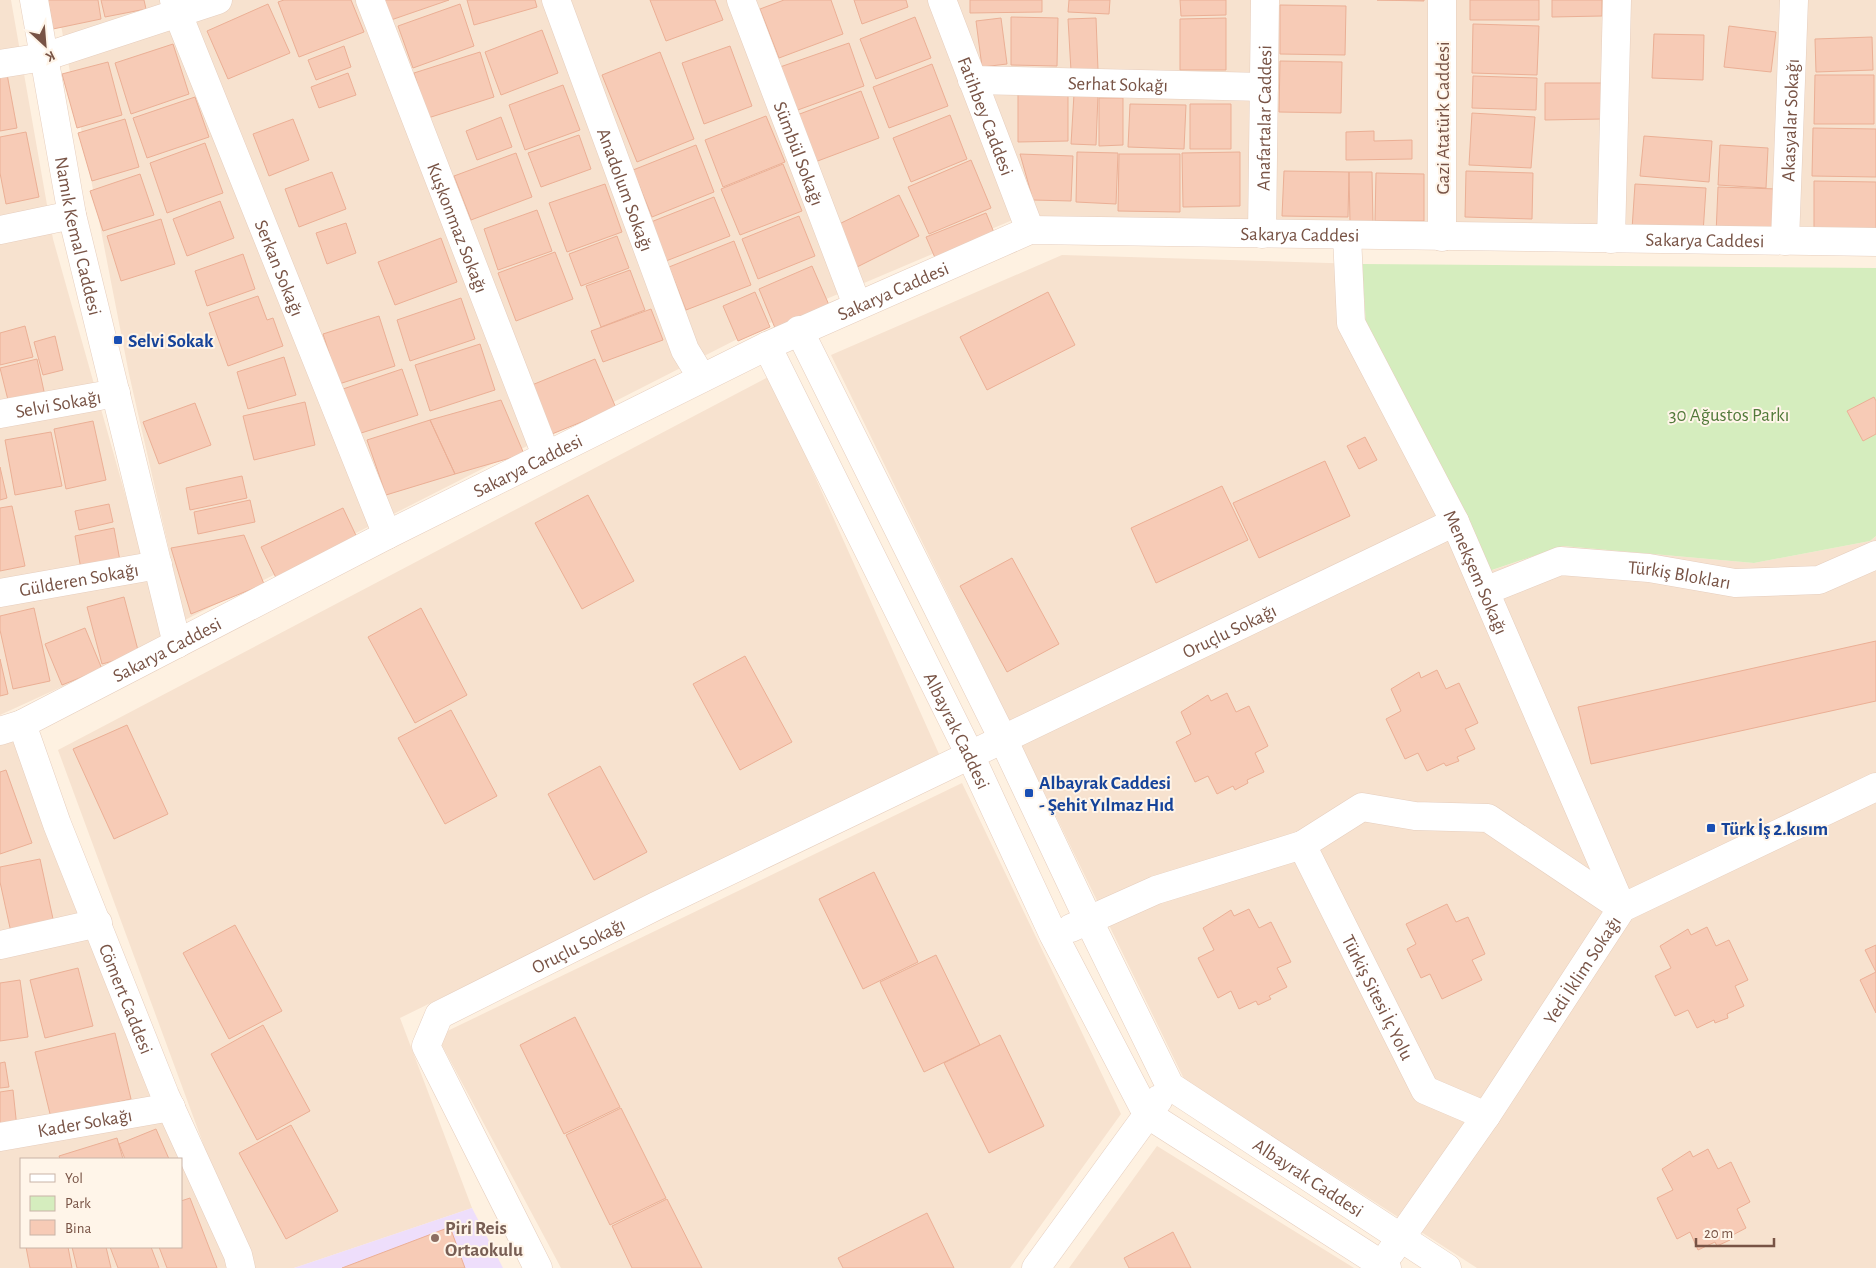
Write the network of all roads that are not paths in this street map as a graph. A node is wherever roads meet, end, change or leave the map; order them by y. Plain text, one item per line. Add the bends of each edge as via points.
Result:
1 (34, 0) edge
2 (218, 0) edge
3 (370, 0) edge
4 (556, 0) edge
5 (741, 0) edge
6 (942, 0) edge
7 (1265, 0) edge
8 (1442, 0) edge
9 (1617, 0) edge
10 (1794, 0) edge
11 (176, 7) edge
12 (44, 57) junction
13 (0, 64) edge
14 (972, 80) junction
15 (1264, 87) junction
16 (72, 215) junction
17 (0, 230) edge
18 (1030, 230) junction
19 (1262, 234) junction
20 (1347, 236) junction
21 (1442, 237) junction
22 (1611, 239) junction
23 (1785, 241) junction
24 (1876, 242) edge
25 (857, 305) junction
26 (799, 330) junction
27 (767, 346) junction
28 (702, 378) junction
29 (116, 394) junction
30 (0, 414) edge
31 (546, 455) junction
32 (1455, 522) junction
33 (387, 535) junction
34 (1876, 555) edge
35 (158, 566) junction
36 (1485, 591) junction
37 (0, 593) edge
38 (176, 644) junction
39 (11, 727) edge
40 (1003, 739) junction
41 (970, 755) junction
42 (1876, 787) edge
43 (1302, 845) junction
44 (1622, 908) junction
45 (1089, 921) junction
46 (98, 923) junction
47 (1053, 934) junction
48 (0, 945) edge
49 (1170, 1086) junction
50 (171, 1107) junction
51 (1147, 1114) junction
52 (1486, 1116) junction
53 (0, 1138) edge
54 (1401, 1238) junction
55 (1385, 1266) edge
56 (241, 1268) edge
57 (538, 1268) edge
58 (1036, 1268) edge
59 (1447, 1268) edge

1 - 12 street, Namık Kemal Caddesi
2 - 11 street
3 - 31 street, Kuşkonmaz Sokağı
4 - 28 street, Anadolum Sokağı via 685,350
5 - 25 street, Sümbül Sokağı
6 - 14 street, Fatihbey Caddesi
7 - 15 street, Anafartalar Caddesi
8 - 21 street, Gazi Atatürk Caddesi
9 - 22 street
10 - 23 street, Akasyalar Sokağı
11 - 12 street
11 - 33 street, Serkan Sokağı
12 - 13 street
12 - 16 street, Namık Kemal Caddesi
14 - 15 street, Serhat Sokağı
14 - 18 street, Fatihbey Caddesi
15 - 19 street, Anafartalar Caddesi
16 - 17 street
16 - 29 street, Namık Kemal Caddesi
18 - 19 street, Sakarya Caddesi
18 - 25 street, Sakarya Caddesi
19 - 20 street, Sakarya Caddesi
20 - 21 street, Sakarya Caddesi
20 - 32 street, Menekşem Sokağı via 1351,323
21 - 22 street, Sakarya Caddesi
22 - 23 street, Sakarya Caddesi
23 - 24 street, Sakarya Caddesi
25 - 26 street, Sakarya Caddesi
26 - 27 street, Sakarya Caddesi
26 - 40 street, Albayrak Caddesi
27 - 28 street, Sakarya Caddesi
27 - 41 street, Albayrak Caddesi
28 - 31 street, Sakarya Caddesi
29 - 30 street, Selvi Sokağı
29 - 35 street, Namık Kemal Caddesi
31 - 33 street, Sakarya Caddesi
32 - 36 street, Menekşem Sokağı
32 - 40 street, Oruçlu Sokağı
33 - 38 street, Sakarya Caddesi
34 - 36 street, Türkiş Blokları via 1819,580 1735,583 1649,568 1560,561
35 - 37 street, Gülderen Sokağı
35 - 38 street, Namık Kemal Caddesi
36 - 44 street, Menekşem Sokağı
38 - 39 street, Sakarya Caddesi
39 - 46 street, Cömert Caddesi via 57,824
40 - 41 street, Oruçlu Sokağı
40 - 45 street, Albayrak Caddesi
41 - 47 street, Albayrak Caddesi
41 - 57 street, Oruçlu Sokağı via 439,1015 426,1046
42 - 44 street, Yedi İklim Sokağı
43 - 44 street via 1362,807 1415,816 1488,818
43 - 45 street via 1156,890
43 - 52 street, Türkiş Sitesi İç Yolu via 1425,1090
44 - 52 street, Yedi İklim Sokağı
45 - 47 street
45 - 49 street, Albayrak Caddesi
46 - 48 street
46 - 50 street, Cömert Caddesi
47 - 51 street, Albayrak Caddesi
49 - 51 street
49 - 54 street, Albayrak Caddesi
50 - 53 street, Kader Sokağı
50 - 56 street, Cömert Caddesi
51 - 55 street, Albayrak Caddesi
51 - 58 street
52 - 54 street, Yedi İklim Sokağı
54 - 55 street, Yedi İklim Sokağı
54 - 59 street, Albayrak Caddesi

